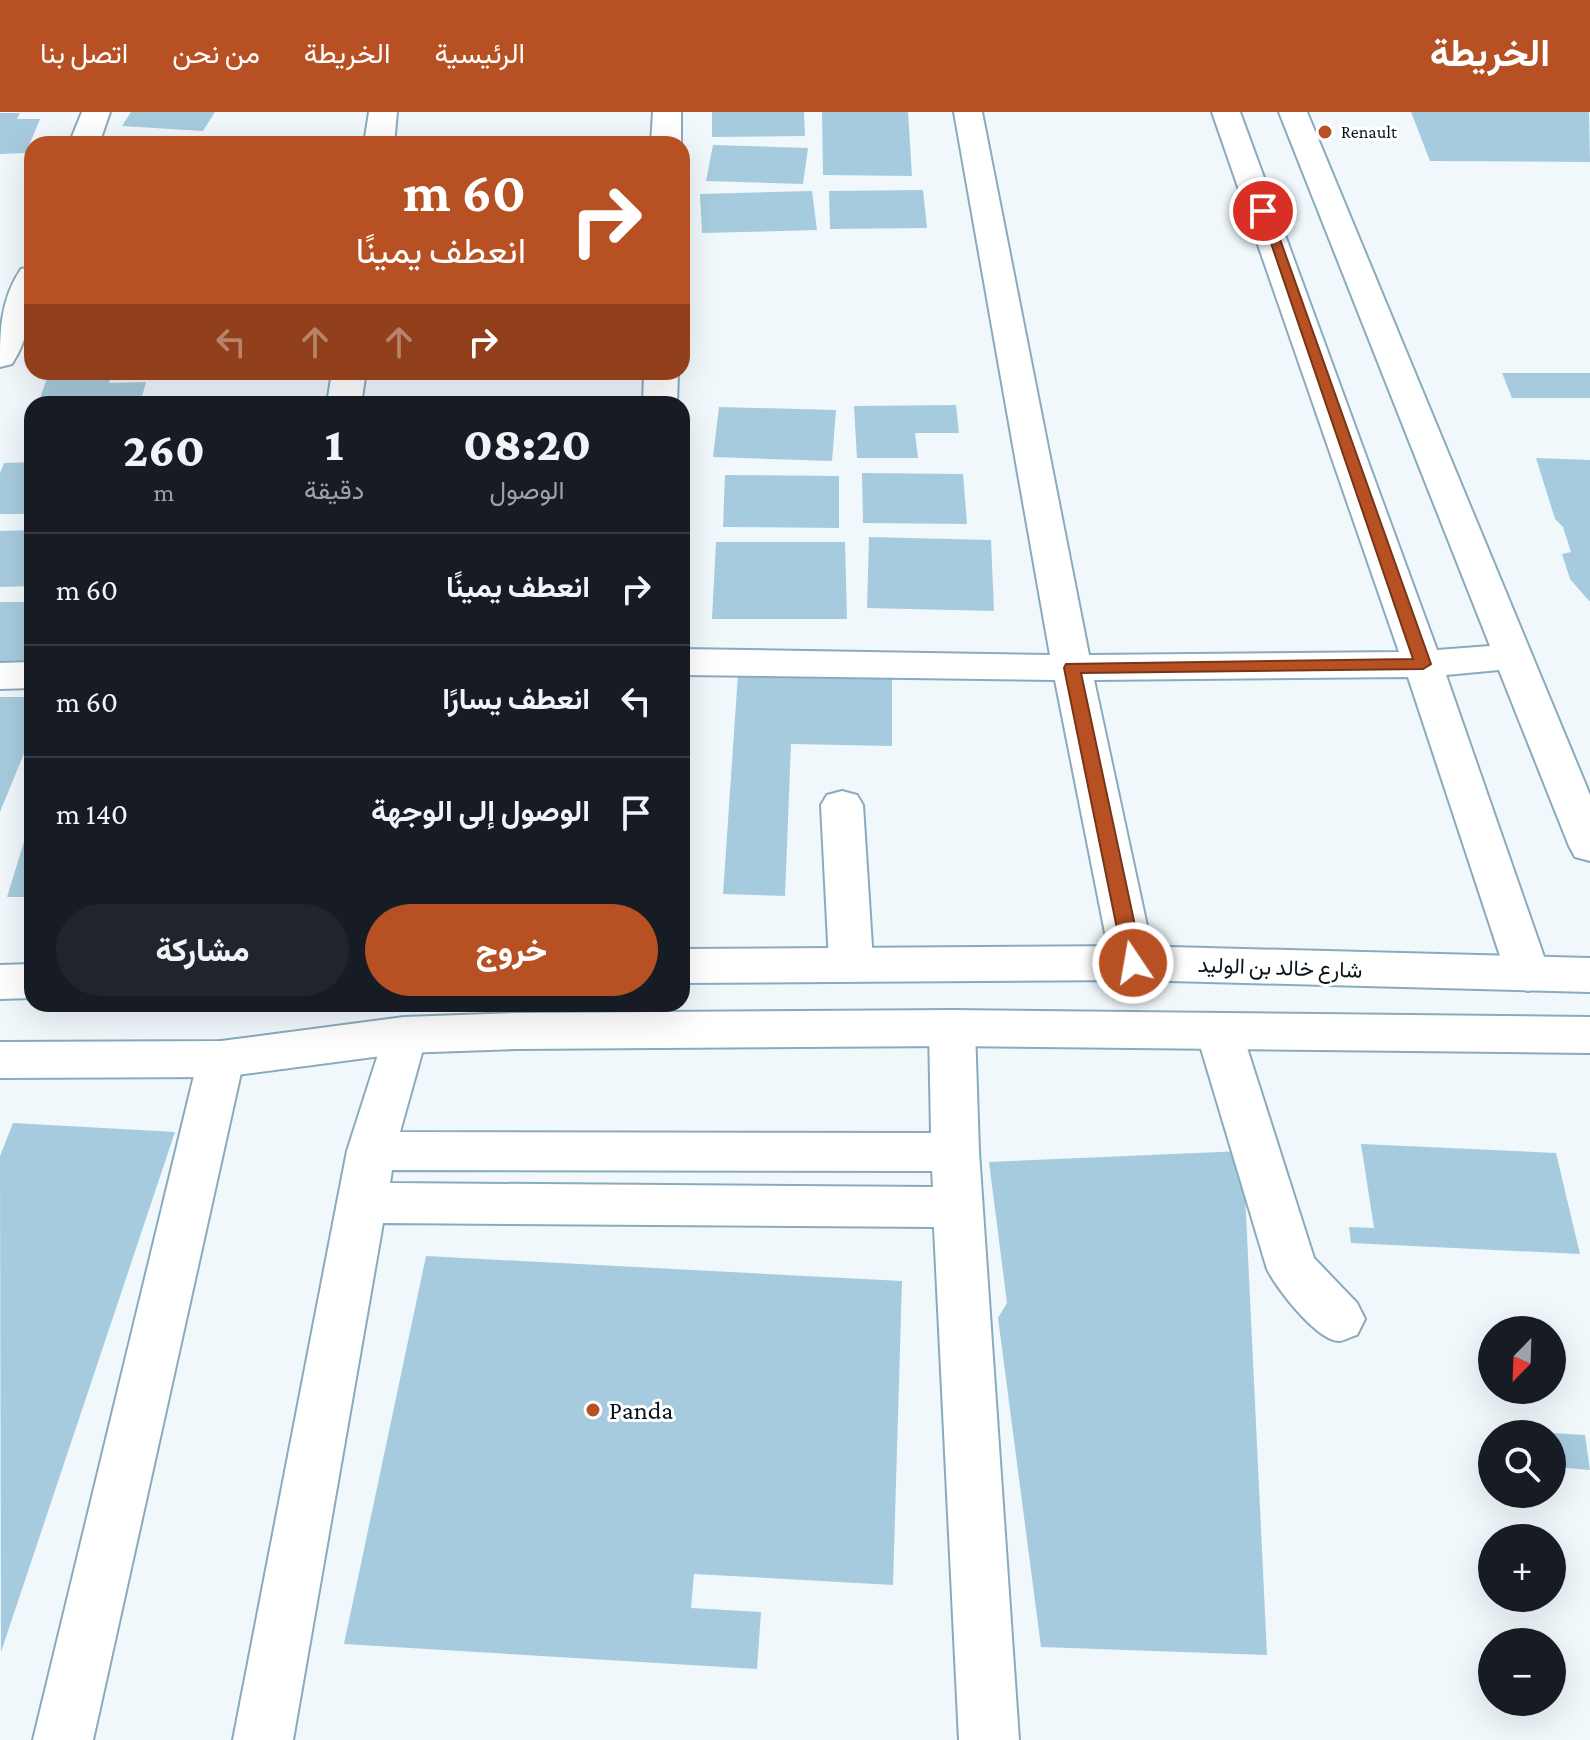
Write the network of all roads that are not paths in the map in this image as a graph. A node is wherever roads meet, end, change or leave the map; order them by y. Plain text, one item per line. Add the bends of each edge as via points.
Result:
1 (96, 112) edge
2 (383, 112) edge
3 (667, 112) edge
4 (968, 112) edge
5 (1226, 112) edge
6 (1293, 112) edge
7 (87, 136) edge
8 (380, 136) edge
9 (666, 136) edge
10 (24, 296) edge
11 (0, 357) edge
12 (1513, 656) junction
13 (690, 662) edge
14 (1423, 664) junction
15 (1072, 668) junction
16 (24, 675) edge
17 (0, 676) edge
18 (842, 805) dead end
19 (1590, 846) edge
20 (851, 962) junction
21 (1133, 963) junction
22 (690, 966) edge
23 (1528, 974) junction
24 (1590, 975) edge
25 (24, 981) edge
26 (0, 982) edge
27 (952, 1028) junction
28 (1219, 1032) junction
29 (404, 1035) junction
30 (1590, 1036) edge
31 (221, 1059) junction
32 (0, 1060) edge
33 (371, 1151) junction
34 (955, 1152) junction
35 (361, 1203) junction
36 (958, 1207) junction
37 (1339, 1319) dead end
38 (63, 1740) edge
39 (263, 1740) edge
40 (989, 1740) edge

1 - 7 street
2 - 8 street
3 - 9 street
4 - 15 street
5 - 14 street
6 - 12 street
10 - 11 street
12 - 14 street
12 - 19 street
13 - 15 street
14 - 15 street
14 - 23 street
15 - 21 street
16 - 17 street
18 - 20 street
20 - 21 street, شارع خالد بن الوليد
20 - 22 street, شارع خالد بن الوليد
21 - 23 street, شارع خالد بن الوليد
23 - 24 street, شارع خالد بن الوليد
25 - 26 street
27 - 28 street
27 - 29 street
27 - 34 street
28 - 30 street
28 - 37 street via 1292,1269
29 - 31 street
29 - 33 street
31 - 32 street
31 - 38 street
33 - 34 street
33 - 35 street
34 - 36 street
35 - 36 street
35 - 39 street
36 - 40 street

